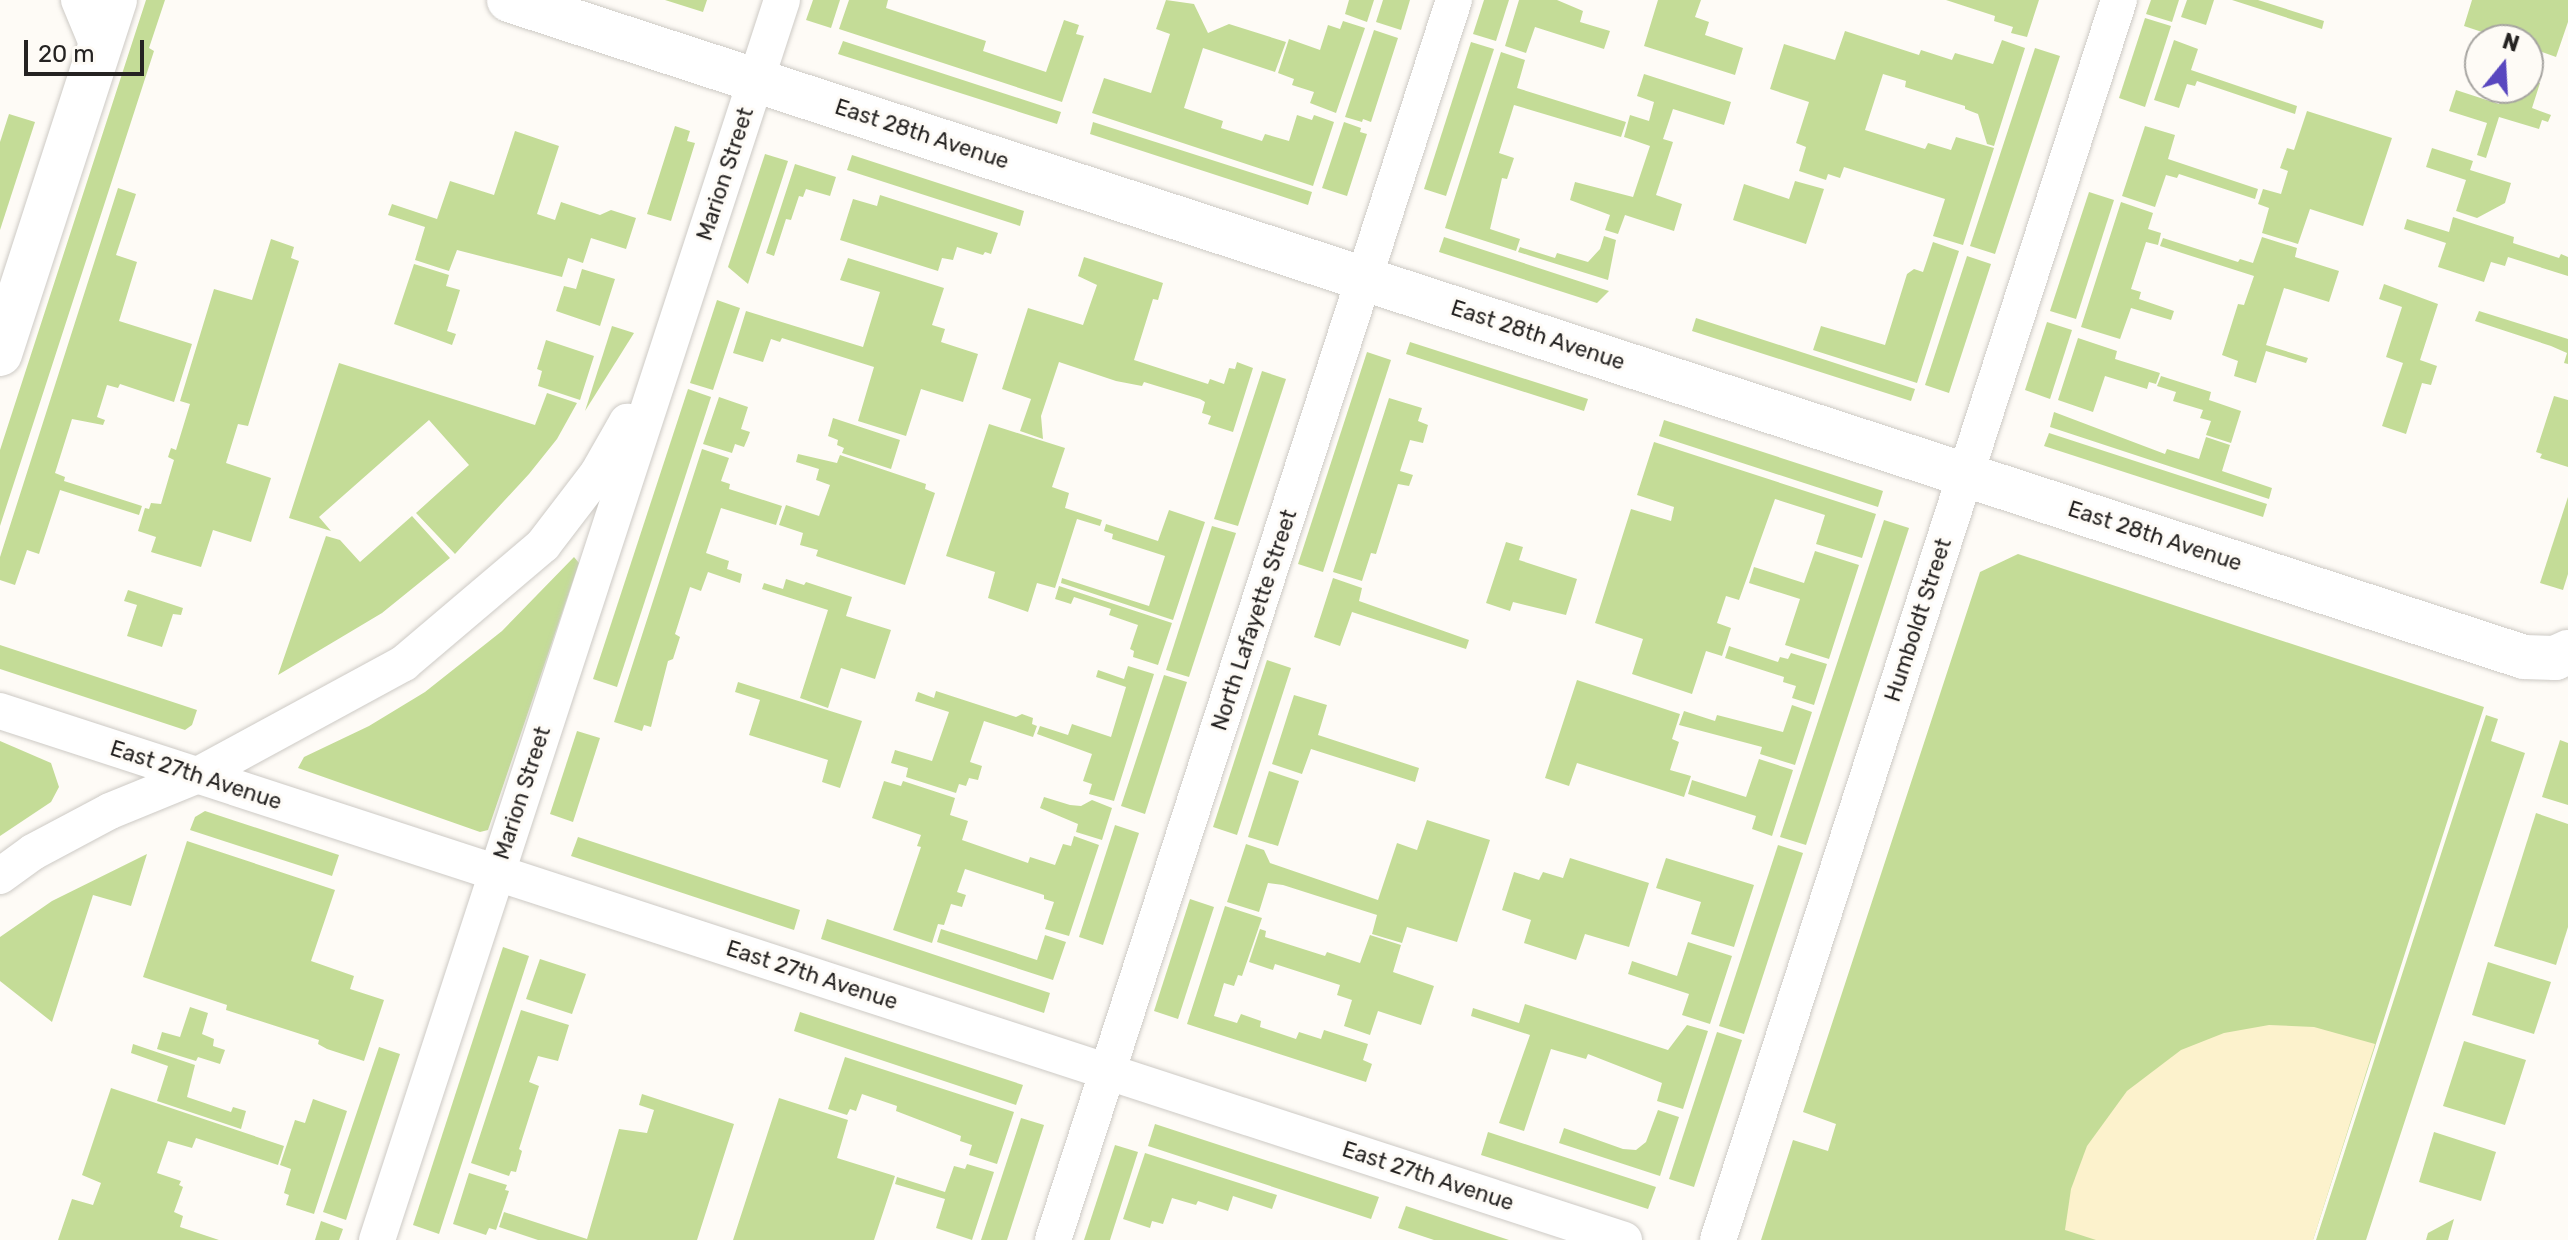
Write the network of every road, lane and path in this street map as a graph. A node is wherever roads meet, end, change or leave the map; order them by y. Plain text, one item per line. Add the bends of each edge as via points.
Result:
1 (79, 0) edge
2 (115, 0) edge
3 (509, 0) edge
4 (782, 0) edge
5 (1454, 0) edge
6 (2119, 0) edge
7 (99, 48) junction
8 (756, 80) junction
9 (1364, 278) junction
10 (669, 347) junction
11 (0, 354) edge
12 (1965, 474) junction
13 (2568, 652) edge
14 (0, 711) edge
15 (198, 775) junction
16 (496, 872) junction
17 (0, 876) edge
18 (1108, 1071) junction
19 (377, 1240) edge
20 (1053, 1240) edge
21 (1624, 1240) edge
22 (1718, 1240) edge

1 - 7 street
2 - 7 street
3 - 8 street, East 28th Avenue
4 - 8 street, Marion Street
5 - 9 street, North Lafayette Street
6 - 12 street, Humboldt Street
7 - 11 street
8 - 9 street, East 28th Avenue
8 - 10 street, Marion Street
9 - 12 street, East 28th Avenue
9 - 18 street, North Lafayette Street
10 - 15 street, Marion Street via 598,473 543,545 404,663
10 - 16 street, Marion Street
12 - 13 street, East 28th Avenue via 2524,657 2555,658
12 - 22 street, Humboldt Street
14 - 15 street, East 27th Avenue
15 - 16 street, East 27th Avenue
15 - 17 street, Marion Street via 110,811
16 - 18 street, East 27th Avenue
16 - 19 street, Marion Street
18 - 20 street, North Lafayette Street
18 - 21 street, East 27th Avenue

